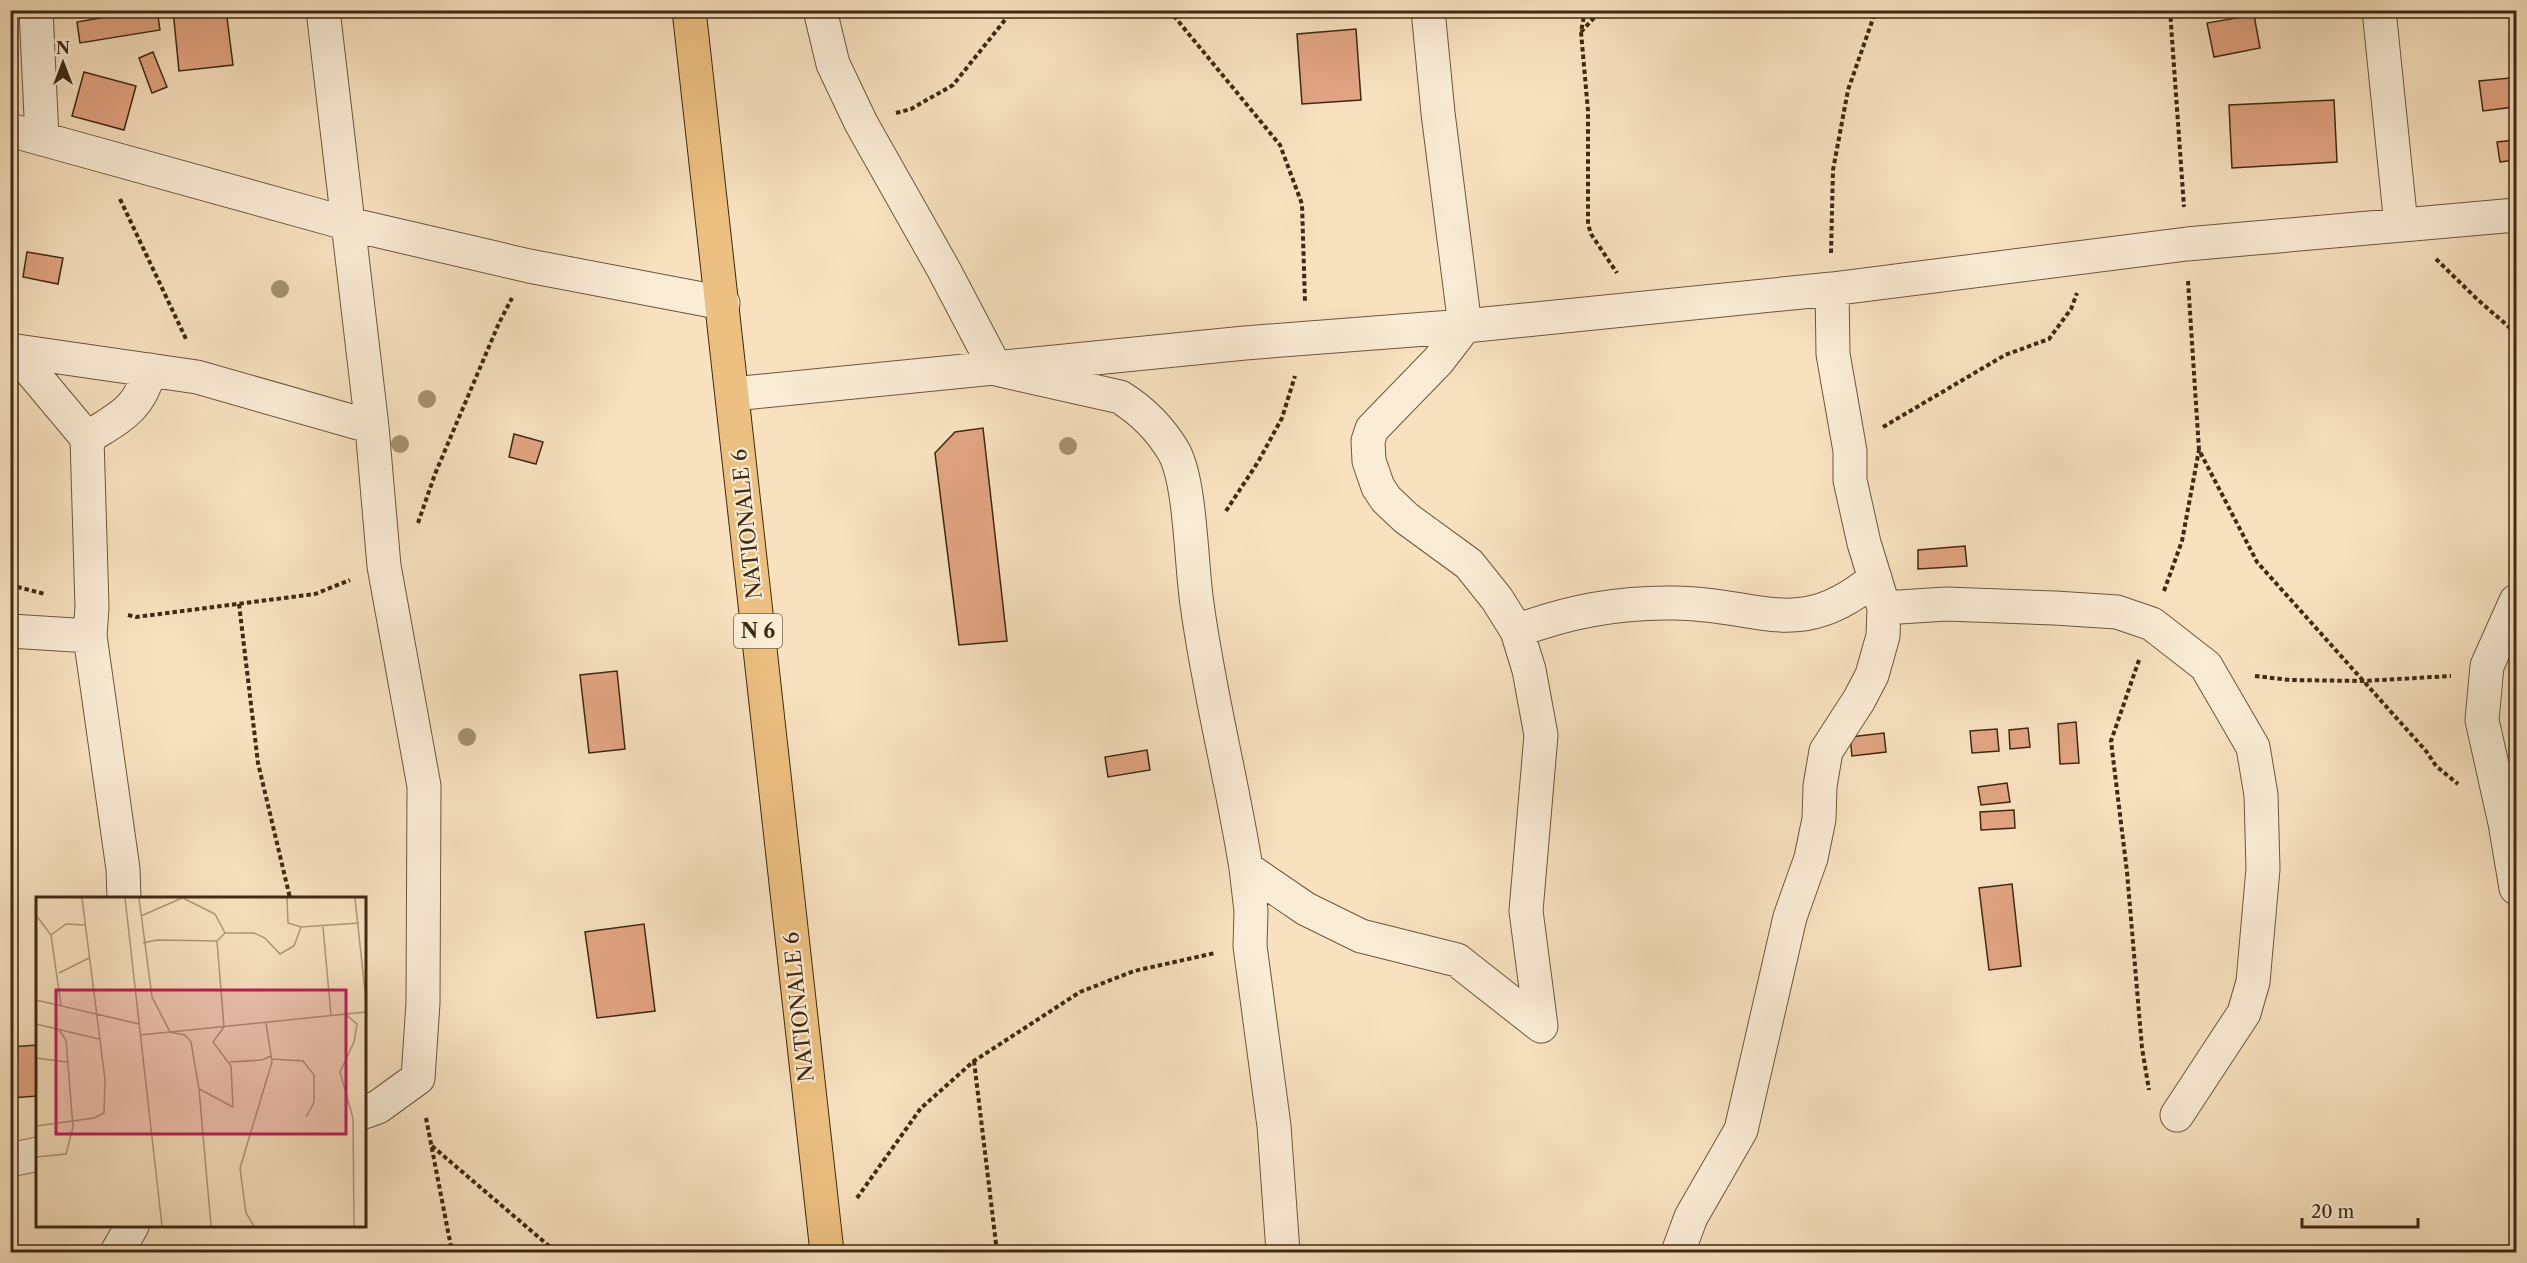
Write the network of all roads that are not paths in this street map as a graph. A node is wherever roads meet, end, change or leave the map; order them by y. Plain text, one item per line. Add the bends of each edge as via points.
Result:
1 (36, 10) edge
2 (323, 10) edge
3 (690, 10) edge
4 (820, 10) edge
5 (1428, 10) edge
6 (2379, 10) edge
7 (10, 130) edge
8 (42, 138) junction
9 (2517, 214) edge
10 (349, 224) junction
11 (2401, 225) junction
12 (1832, 289) junction
13 (723, 303) junction
14 (1465, 326) junction
15 (16, 351) edge
16 (996, 369) junction
17 (150, 370) junction
18 (733, 394) junction
19 (372, 427) junction
20 (87, 438) junction
21 (1879, 593) junction
22 (2517, 601) edge
23 (91, 621) junction
24 (10, 631) edge
25 (1517, 631) junction
26 (1246, 868) junction
27 (2517, 888) edge
28 (123, 897) edge
29 (366, 1111) edge
30 (2177, 1115) dead end
31 (36, 1154) edge
32 (10, 1160) edge
33 (131, 1227) edge
34 (826, 1247) edge
35 (117, 1252) edge
36 (1283, 1252) edge
37 (1678, 1252) edge

1 - 8 street
2 - 10 street
3 - 13 main road, NATIONALE 6 / N 6
4 - 16 street via 833,64 861,123
5 - 14 street
6 - 11 street
7 - 8 street
8 - 10 street
9 - 11 street
10 - 13 street via 530,266
10 - 19 street
11 - 12 street via 2187,244
12 - 14 street
12 - 21 street via 1833,354 1850,451 1850,480
13 - 18 main road, NATIONALE 6 / N 6
14 - 16 street
14 - 25 street via 1438,361 1372,429 1369,461 1386,499 1469,564
15 - 17 street
15 - 20 street
16 - 18 street
16 - 26 street via 1120,397 1137,407 1174,453 1184,482 1197,605
17 - 19 street via 197,377
17 - 20 street via 144,391 128,412
18 - 34 main road, NATIONALE 6 / N 6
19 - 29 street via 384,566 424,786 423,1003 418,1078
20 - 23 street
21 - 25 street via 1862,589 1829,608 1800,616 1768,616 1675,603 1594,609 1547,619
21 - 30 street via 1946,604 2117,612 2152,624 2206,666 2253,747 2261,795 2263,868 2253,982 2244,1013
21 - 37 street via 1883,636 1872,675 1826,751 1811,858 1790,917 1741,1130 1691,1217
22 - 27 street via 2487,666 2482,720
23 - 24 street
23 - 28 street via 123,868
25 - 26 street via 1541,735 1526,911 1541,1026 1457,960 1361,936 1306,909
26 - 36 street via 1250,946 1274,1126
31 - 32 street
33 - 35 street

